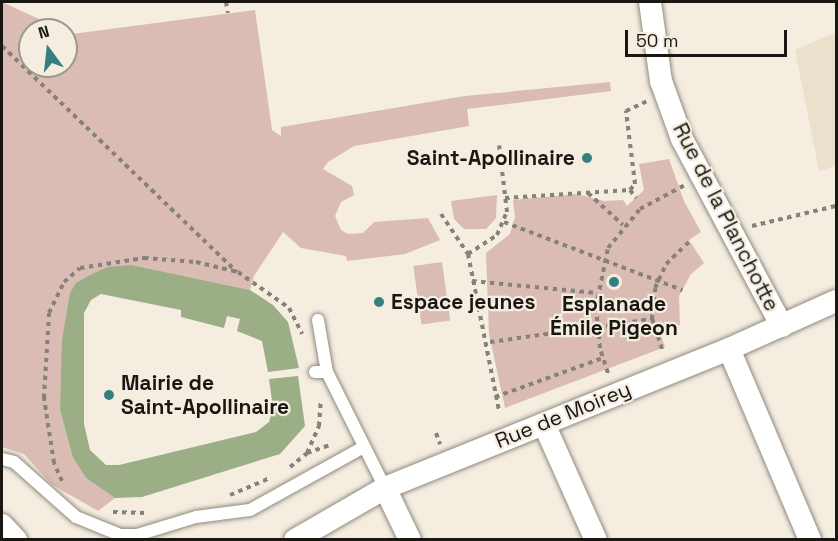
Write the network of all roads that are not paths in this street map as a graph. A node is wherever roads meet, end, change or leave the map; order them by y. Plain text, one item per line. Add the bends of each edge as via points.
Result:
1 (650, 2) edge
2 (837, 301) edge
3 (318, 320) dead end
4 (782, 326) junction
5 (729, 349) junction
6 (544, 424) junction
7 (360, 444) junction
8 (2, 459) edge
9 (385, 488) junction
10 (2, 525) edge
11 (16, 540) edge
12 (295, 540) edge
13 (410, 540) edge
14 (597, 540) edge
15 (810, 540) edge

1 - 4 street, Rue de la Planchotte via 661,81 692,181 732,237
2 - 4 street, Rue de Moirey
3 - 7 lane via 321,372
4 - 5 street, Rue de Moirey
5 - 6 street, Rue de Moirey
5 - 15 street
6 - 9 street, Rue de Moirey
6 - 14 street
7 - 8 lane via 250,510 196,518 136,535 120,535 76,517 14,462
7 - 9 lane
9 - 12 street, Rue de Moirey
9 - 13 street
10 - 11 street

